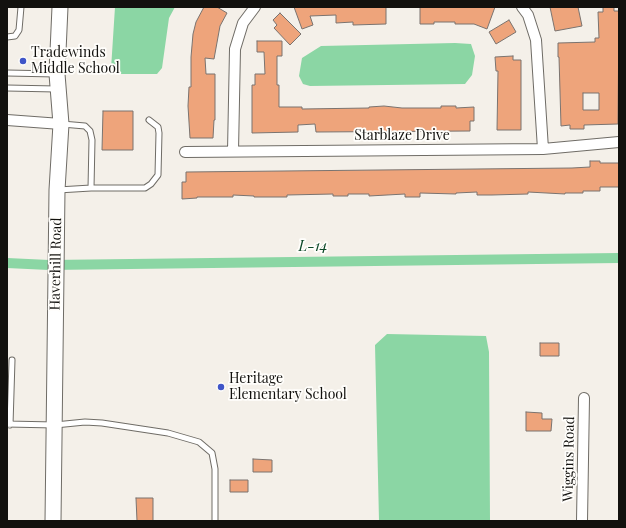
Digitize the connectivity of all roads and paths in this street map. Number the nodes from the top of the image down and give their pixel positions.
1 (22, 7) edge
2 (60, 7) edge
3 (255, 7) edge
4 (522, 7) edge
5 (7, 37) edge
6 (7, 73) edge
7 (58, 82) junction
8 (7, 88) edge
9 (7, 120) edge
10 (149, 120) dead end
11 (62, 124) junction
12 (619, 142) edge
13 (543, 150) junction
14 (233, 151) junction
15 (185, 152) dead end
16 (91, 188) junction
17 (57, 190) junction
18 (12, 360) dead end
19 (584, 398) dead end
20 (8, 425) edge
21 (55, 425) junction
22 (53, 521) edge
23 (214, 521) edge
24 (582, 521) edge

1 - 5 lane
2 - 7 street, Haverhill Road
3 - 14 street
4 - 13 street
6 - 7 lane
7 - 8 lane
7 - 11 street, Haverhill Road
9 - 11 street
10 - 16 lane
11 - 16 lane
11 - 17 street, Haverhill Road
12 - 13 street, Starblaze Drive
13 - 14 street, Starblaze Drive
14 - 15 street, Starblaze Drive
16 - 17 lane
17 - 21 street, Haverhill Road
18 - 20 lane
19 - 24 street, Wiggins Road
20 - 21 lane
21 - 22 street, Haverhill Road
21 - 23 lane

